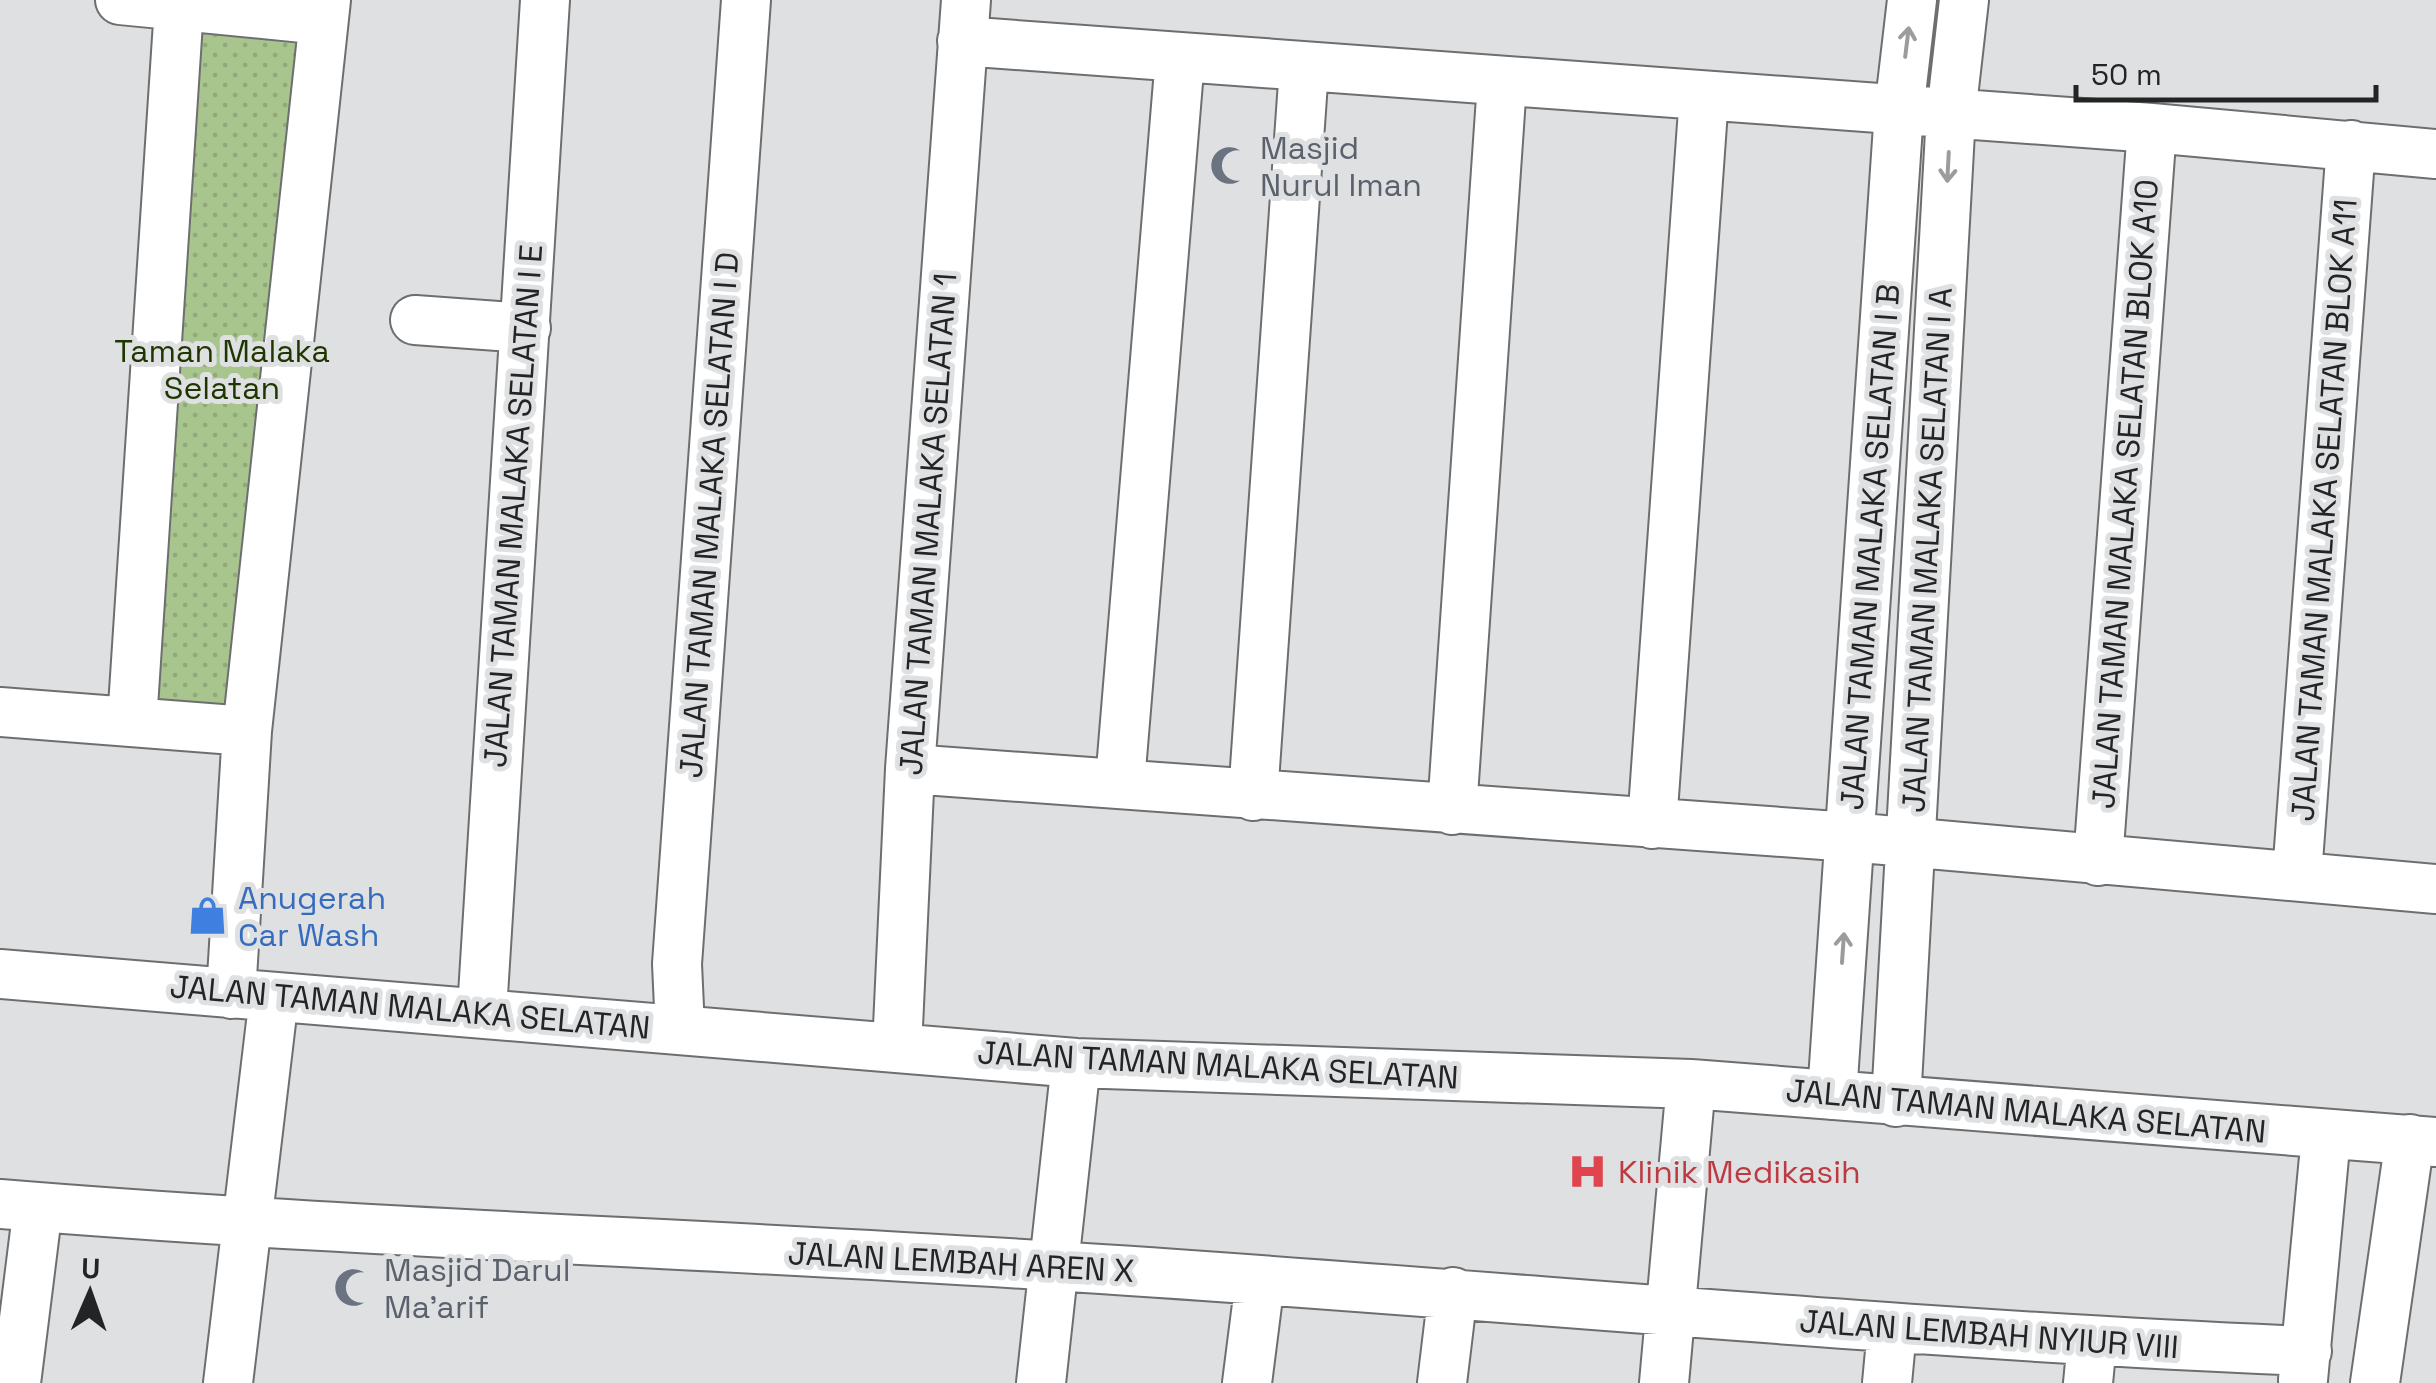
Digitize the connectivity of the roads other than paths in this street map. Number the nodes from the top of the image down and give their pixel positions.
1 (120, 0) edge
2 (545, 0) edge
3 (746, 0) edge
4 (1912, 0) edge
5 (1964, 0) edge
6 (179, 7) junction
7 (324, 10) edge
8 (964, 21) edge
9 (1180, 58) junction
10 (1304, 68) junction
11 (1502, 84) junction
12 (1704, 96) junction
13 (1899, 111) junction
14 (1952, 114) junction
15 (2152, 128) junction
16 (2352, 145) junction
17 (2436, 154) edge
18 (415, 320) dead end
19 (526, 328) junction
20 (1864, 628) junction
21 (1922, 630) junction
22 (0, 712) edge
23 (132, 722) junction
24 (247, 731) junction
25 (910, 769) junction
26 (1120, 782) junction
27 (1254, 796) junction
28 (1452, 810) junction
29 (1652, 824) junction
30 (1850, 837) junction
31 (1910, 843) junction
32 (2098, 861) junction
33 (2297, 875) junction
34 (2436, 889) edge
35 (0, 974) edge
36 (252, 996) junction
37 (482, 1011) junction
38 (680, 1029) junction
39 (897, 1048) junction
40 (1076, 1063) junction
41 (1692, 1084) junction
42 (1832, 1095) junction
43 (1896, 1102) junction
44 (2326, 1136) junction
45 (2423, 1141) edge
46 (19, 1205) edge
47 (249, 1224) junction
48 (1054, 1266) junction
49 (1260, 1281) junction
50 (1453, 1292) junction
51 (1672, 1310) junction
52 (1892, 1330) junction
53 (2090, 1363) edge
54 (2305, 1367) edge
55 (16, 1383) edge
56 (228, 1383) edge
57 (1041, 1383) edge
58 (1248, 1383) edge
59 (1442, 1383) edge
60 (1664, 1383) edge
61 (1887, 1383) edge
62 (2375, 1383) edge

1 - 6 street
2 - 19 street, JALAN TAMAN MALAKA SELATAN I E
3 - 38 street, JALAN TAMAN MALAKA SELATAN I D
13 -> 4 street, JALAN TAMAN MALAKA SELATAN I B
5 - 14 street, JALAN TAMAN MALAKA SELATAN I A
6 - 7 street
6 - 23 street
7 - 24 street
8 - 9 street
8 - 25 street, JALAN TAMAN MALAKA SELATAN 1
9 - 10 street
9 - 26 street
10 - 11 street
10 - 27 street
11 - 12 street
11 - 28 street
12 - 13 street
12 - 29 street
13 - 14 street
13 - 20 street, JALAN TAMAN MALAKA SELATAN I B
14 - 15 street
14 -> 21 street, JALAN TAMAN MALAKA SELATAN I A
15 - 16 street
15 - 32 street, JALAN TAMAN MALAKA SELATAN BLOK A10
16 - 17 street
16 - 33 street, JALAN TAMAN MALAKA SELATAN BLOK A11
18 - 19 street
19 - 37 street, JALAN TAMAN MALAKA SELATAN I E
20 - 21 street
20 - 30 street, JALAN TAMAN MALAKA SELATAN I B
21 - 31 street, JALAN TAMAN MALAKA SELATAN I A
22 - 23 street
23 - 24 street
24 - 36 street
25 - 26 street
25 - 39 street, JALAN TAMAN MALAKA SELATAN 1
26 - 27 street
27 - 28 street
28 - 29 street
29 - 30 street
30 - 31 street
42 -> 30 street, JALAN TAMAN MALAKA SELATAN I B
31 - 32 street
31 - 43 street, JALAN TAMAN MALAKA SELATAN I A
32 - 33 street
33 - 34 street
35 - 36 street, JALAN TAMAN MALAKA SELATAN
36 - 37 street, JALAN TAMAN MALAKA SELATAN
36 - 47 street
37 - 38 street, JALAN TAMAN MALAKA SELATAN
38 - 39 street, JALAN TAMAN MALAKA SELATAN
39 - 40 street, JALAN TAMAN MALAKA SELATAN
40 - 41 street, JALAN TAMAN MALAKA SELATAN
40 - 48 street
41 - 42 street, JALAN TAMAN MALAKA SELATAN
41 - 51 street
42 - 43 street, JALAN TAMAN MALAKA SELATAN
43 - 44 street, JALAN TAMAN MALAKA SELATAN
44 - 45 street, JALAN TAMAN MALAKA SELATAN
44 - 54 street
45 - 62 street
46 - 47 street, JALAN LEMBAH AREN X
46 - 55 street
47 - 48 street, JALAN LEMBAH AREN X
47 - 56 street
48 - 49 street, JALAN LEMBAH AREN X
48 - 57 street
49 - 50 street, JALAN LEMBAH AREN X
49 - 58 street
50 - 51 street, JALAN LEMBAH AREN X
50 - 59 street
51 - 52 street, JALAN LEMBAH NYIUR VIII
51 - 60 street
52 - 53 street, JALAN LEMBAH NYIUR VIII
52 - 61 street
53 - 54 street, JALAN LEMBAH NYIUR VIII

